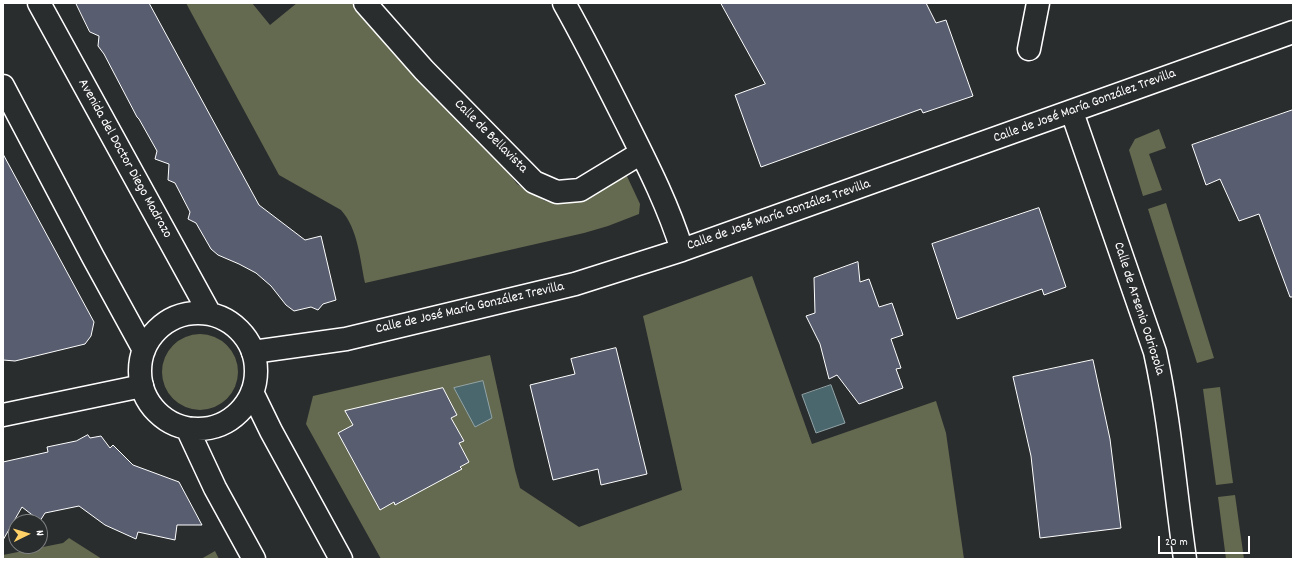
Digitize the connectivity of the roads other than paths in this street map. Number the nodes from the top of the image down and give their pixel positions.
1 (38, 3) edge
2 (365, 3) edge
3 (564, 3) edge
4 (1038, 3) edge
5 (1293, 32) edge
6 (1029, 49) dead end
7 (3, 86) edge
8 (1072, 112) junction
9 (642, 153) junction
10 (682, 250) junction
11 (210, 314) junction
12 (144, 350) junction
13 (253, 352) junction
14 (142, 386) junction
15 (252, 392) junction
16 (3, 414) edge
17 (187, 428) junction
18 (254, 559) edge
19 (341, 559) edge
20 (1185, 559) edge

1 - 11 street, Avenida del Doctor Diego Madrazo
2 - 9 street, Calle de Bellavista
3 - 9 street
4 - 6 street
5 - 8 street, Calle de José María González Trevilla
7 - 12 street
8 - 10 street, Calle de José María González Trevilla
8 - 20 street, Calle de Arsenio Odriozola
9 - 10 street
10 - 13 street, Calle de José María González Trevilla
11 - 12 street
11 - 13 street
12 - 14 street
13 - 15 street
14 - 16 street
14 - 17 street
15 - 17 street
15 - 19 street
17 - 18 street

